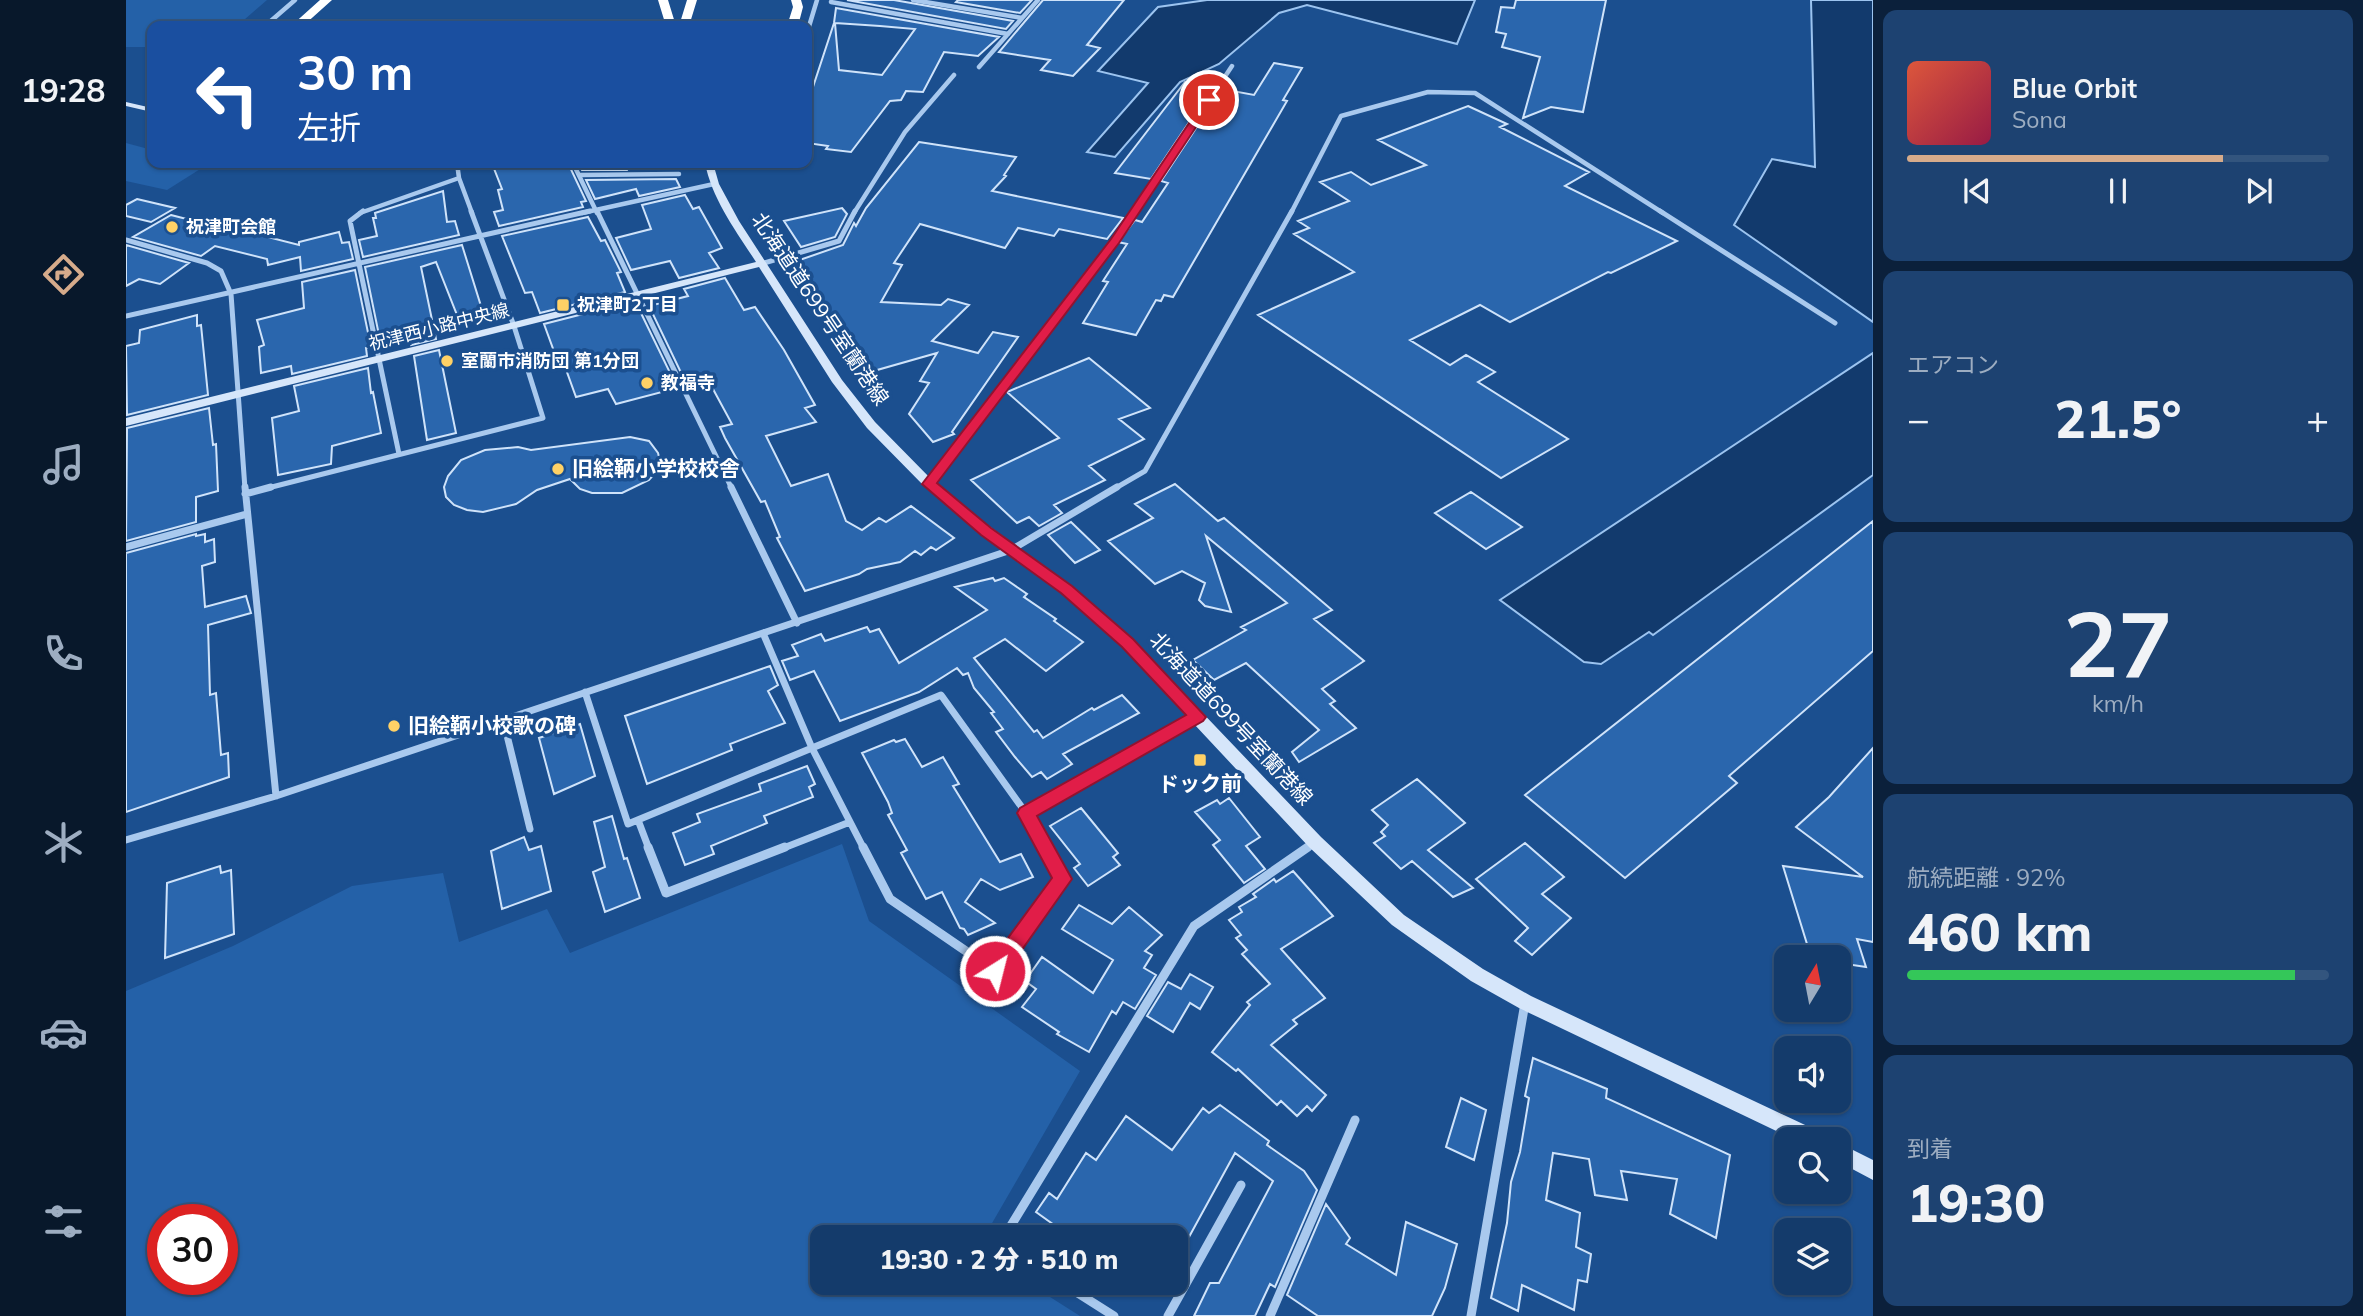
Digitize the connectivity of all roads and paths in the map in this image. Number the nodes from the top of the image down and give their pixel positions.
1 (295, 0) edge
2 (327, 0) edge
3 (340, 0) edge
4 (663, 0) edge
5 (677, 0) edge
6 (692, 0) edge
7 (796, 0) edge
8 (817, 0) edge
9 (913, 0) edge
10 (1029, 0) edge
11 (1037, 1) edge
12 (831, 2) dead end
13 (1022, 18) junction
14 (271, 21) edge
15 (302, 21) edge
16 (315, 21) edge
17 (669, 21) edge
18 (682, 21) edge
19 (685, 21) edge
20 (794, 21) edge
21 (812, 22) edge
22 (1008, 34) junction
23 (1232, 66) dead end
24 (979, 67) dead end
25 (954, 75) dead end
26 (126, 104) edge
27 (147, 109) edge
28 (458, 168) edge
29 (576, 168) edge
30 (710, 168) edge
31 (679, 174) dead end
32 (579, 175) junction
33 (459, 178) junction
34 (714, 184) junction
35 (596, 208) junction
36 (481, 235) junction
37 (126, 240) edge
38 (358, 262) junction
39 (761, 264) junction
40 (231, 295) junction
41 (637, 296) junction
42 (126, 316) edge
43 (1835, 323) dead end
44 (514, 326) junction
45 (379, 360) junction
46 (239, 394) junction
47 (126, 422) edge
48 (398, 454) junction
49 (929, 484) junction
50 (245, 494) junction
51 (247, 514) junction
52 (126, 547) edge
53 (1011, 550) junction
54 (797, 622) junction
55 (763, 633) junction
56 (585, 692) junction
57 (1197, 717) junction
58 (503, 719) junction
59 (812, 748) junction
60 (276, 796) junction
61 (1026, 813) junction
62 (638, 820) junction
63 (850, 822) junction
64 (530, 829) dead end
65 (126, 840) edge
66 (1315, 842) junction
67 (1525, 1002) junction
68 (1355, 1120) dead end
69 (1787, 1127) edge
70 (1851, 1158) edge
71 (1873, 1170) edge
72 (1241, 1185) dead end
73 (1011, 1225) edge
74 (1081, 1295) edge
75 (1114, 1316) edge
76 (1168, 1316) edge
77 (1270, 1316) edge
78 (1471, 1316) edge

1 - 14 street
2 - 15 highway
3 - 16 highway
4 - 17 highway
5 - 18 highway
6 - 19 highway
7 - 20 highway
8 - 21 street
9 - 13 street
10 - 11 street
11 - 13 street
12 - 22 street
13 - 22 street
22 - 24 street
23 - 49 street
25 - 39 street
26 - 27 main road
28 - 33 street
29 - 32 street
30 - 34 main road, 北海道道699号室蘭港線
31 - 32 street
32 - 35 street
33 - 36 street
33 - 38 street
34 - 35 street
34 - 39 main road, 北海道道699号室蘭港線
35 - 36 street
35 - 41 street
36 - 38 street
36 - 44 street
37 - 40 street
38 - 40 street
38 - 45 street
39 - 41 main road, 祝津西小路中央線
39 - 49 main road, 北海道道699号室蘭港線
40 - 42 street
40 - 46 street
41 - 44 main road, 祝津西小路中央線
41 - 54 street
43 - 53 street
44 - 45 main road, 祝津西小路中央線
44 - 48 street
45 - 46 main road, 祝津西小路中央線
45 - 48 street
46 - 47 main road, 祝津西小路中央線
46 - 50 street
48 - 50 street
49 - 53 main road, 北海道道699号室蘭港線
50 - 51 street
51 - 52 street
51 - 60 street
53 - 54 street
53 - 57 main road, 北海道道699号室蘭港線
54 - 55 street
55 - 56 street
55 - 59 street
56 - 58 street
56 - 62 street
57 - 61 street
57 - 66 main road, 北海道道699号室蘭港線
58 - 60 street
58 - 64 street
59 - 61 street
59 - 62 street
59 - 63 street
60 - 65 street
61 - 63 street
62 - 63 street
66 - 67 main road, 北海道道699号室蘭港線
66 - 73 street
67 - 69 main road, 北海道道699号室蘭港線
67 - 78 street
68 - 77 street
70 - 71 main road
72 - 76 street
74 - 75 street

